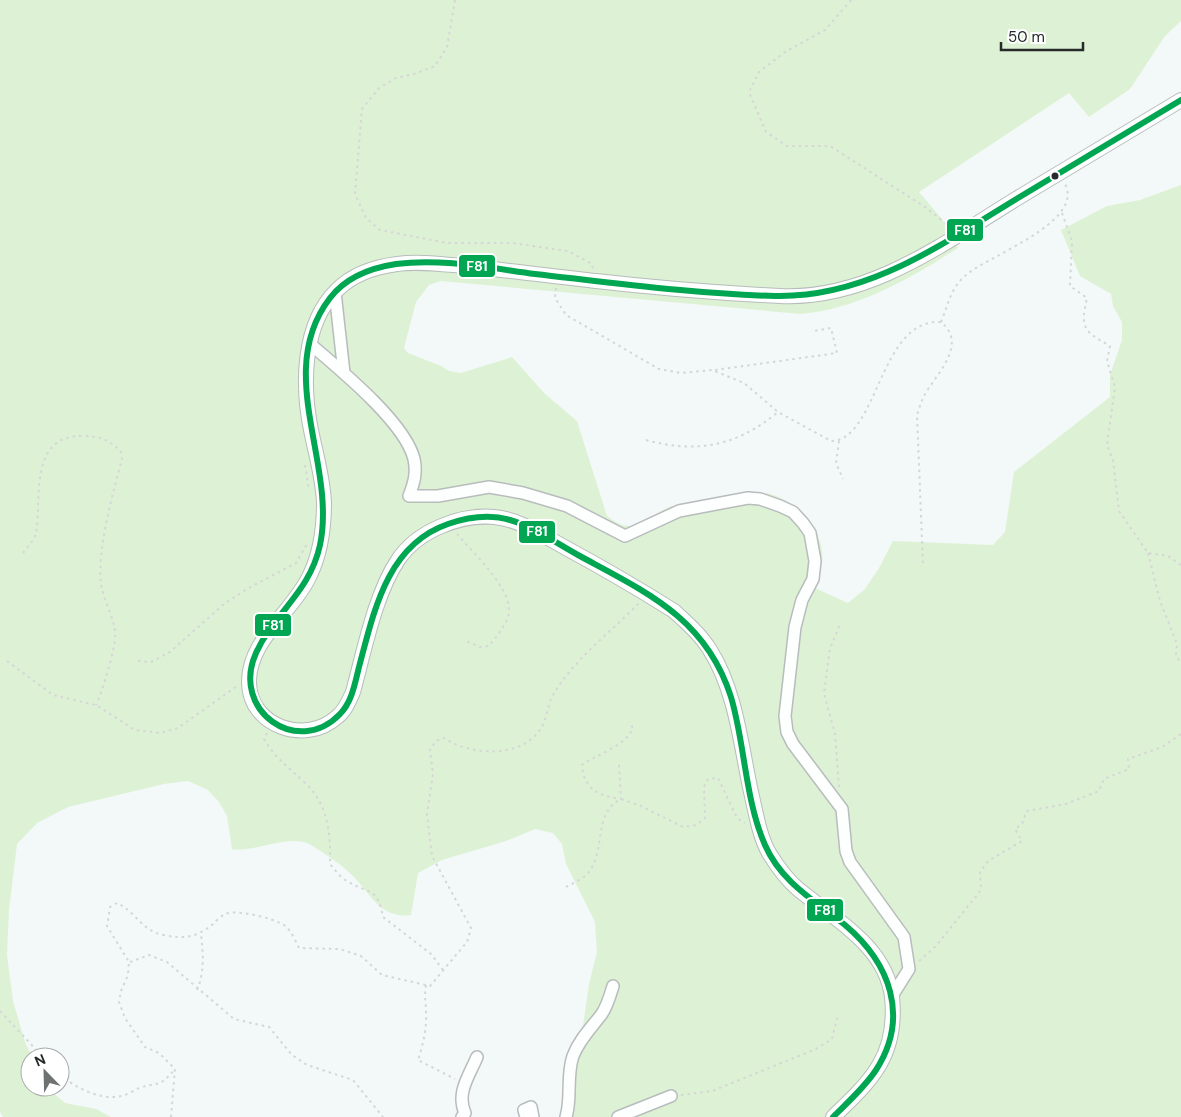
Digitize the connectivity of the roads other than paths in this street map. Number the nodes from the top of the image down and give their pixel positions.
1 (1181, 100) edge
2 (335, 292) junction
3 (309, 343) junction
4 (344, 373) junction
5 (613, 986) dead end
6 (892, 996) junction
7 (477, 1057) dead end
8 (671, 1096) road end
9 (462, 1117) edge
10 (526, 1117) edge
11 (533, 1117) edge
12 (566, 1117) edge
13 (618, 1117) edge
14 (833, 1117) edge

1 - 2 main road
2 - 3 main road
2 - 4 street
3 - 4 street
3 - 6 main road
4 - 6 street
5 - 12 street
6 - 14 main road
7 - 9 street
8 - 13 street
10 - 11 street

